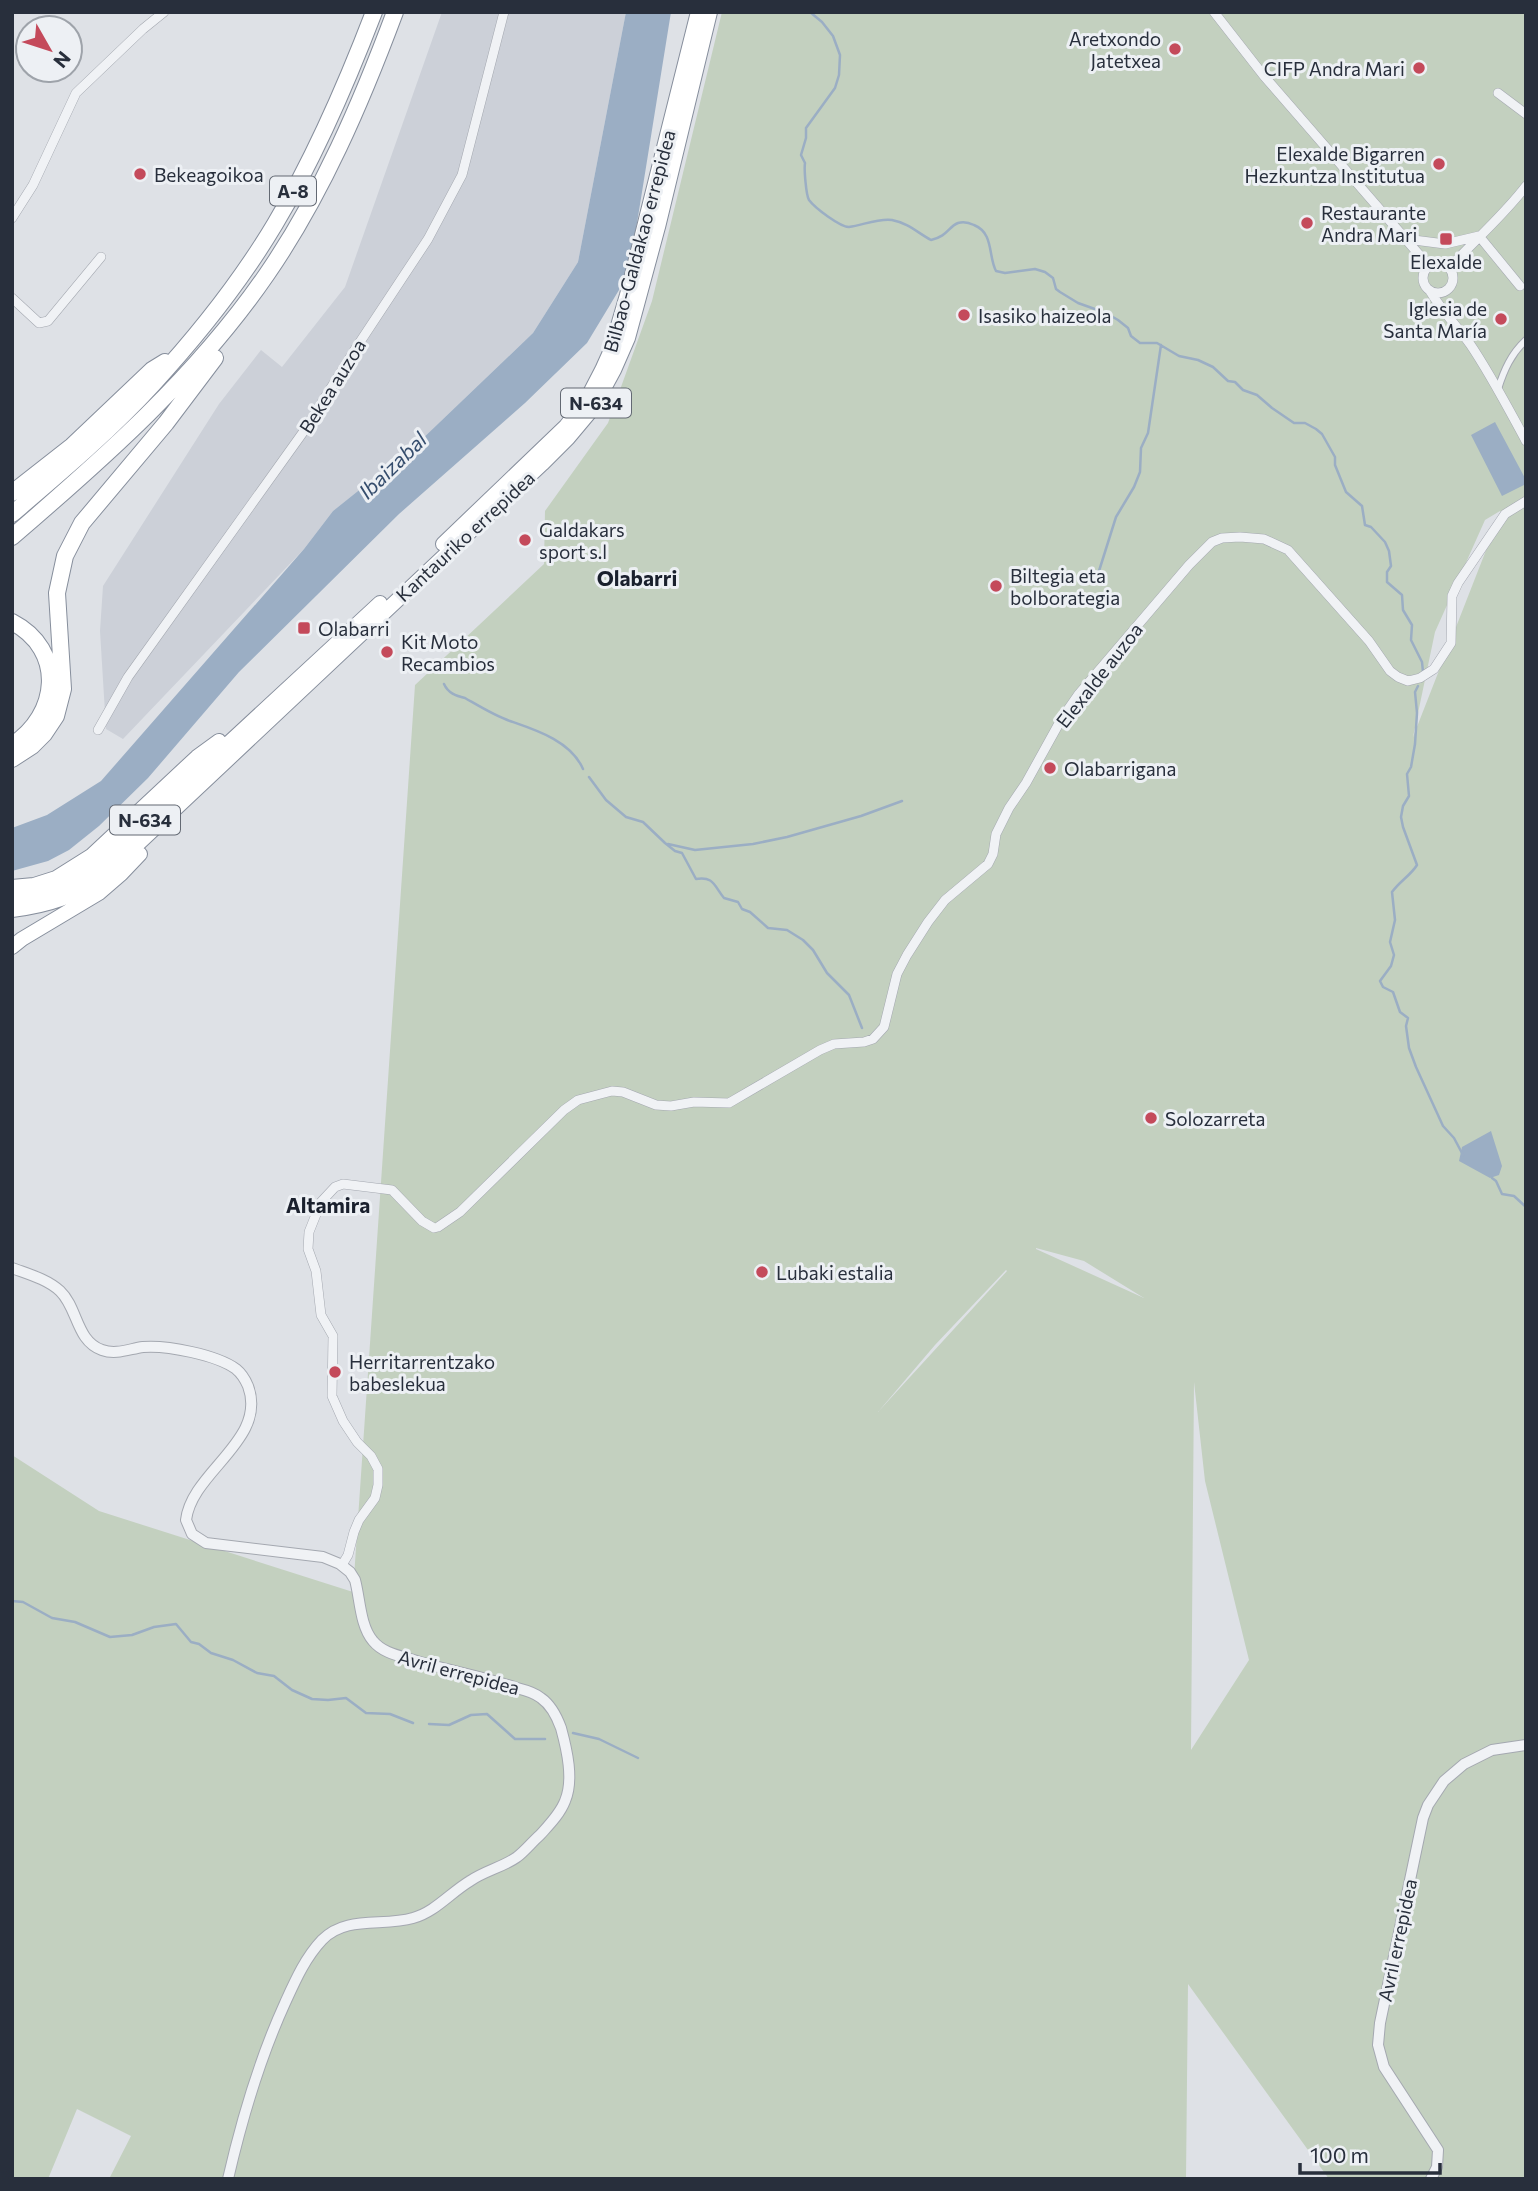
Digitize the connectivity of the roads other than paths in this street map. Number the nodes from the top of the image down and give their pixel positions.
1 (164, 12) edge
2 (374, 12) edge
3 (395, 12) edge
4 (503, 12) edge
5 (698, 12) edge
6 (710, 12) edge
7 (1214, 12) edge
8 (1498, 93) dead end
9 (1526, 114) edge
10 (1526, 186) edge
11 (12, 218) edge
12 (1479, 236) junction
13 (1406, 239) junction
14 (1445, 244) junction
15 (101, 257) dead end
16 (1439, 263) junction
17 (1429, 266) junction
18 (1449, 268) junction
19 (266, 276) junction
20 (1523, 289) edge
21 (1430, 291) junction
22 (12, 298) edge
23 (1526, 340) edge
24 (182, 352) junction
25 (1498, 389) junction
26 (1526, 441) edge
27 (12, 493) edge
28 (1526, 501) edge
29 (12, 514) edge
30 (12, 537) edge
31 (12, 622) edge
32 (261, 713) junction
33 (98, 730) dead end
34 (12, 745) edge
35 (12, 759) edge
36 (189, 797) junction
37 (12, 887) edge
38 (12, 899) edge
39 (12, 909) edge
40 (12, 947) edge
41 (12, 1268) edge
42 (342, 1565) junction
43 (1526, 1745) edge
44 (228, 2179) edge
45 (1432, 2179) edge

1 - 11 street
2 - 24 highway, A-8
3 - 19 highway, A-8
4 - 33 street, Bekea auzoa
5 - 32 highway, Bilbao-Galdakao errepidea / N-634
6 - 36 highway, Kantauriko errepidea / N-634
7 - 13 street
8 - 9 street
10 - 12 street
12 - 14 street
12 - 18 street
12 - 20 street
13 - 14 street
13 - 17 street
14 - 16 street
15 - 22 street
16 - 17 street
16 - 18 street
17 - 21 street
18 - 21 street
19 - 30 highway, A-8
19 - 35 highway
21 - 25 street
23 - 25 street
24 - 27 highway
24 - 29 highway, A-8
25 - 26 street
28 - 42 street, Elexalde auzoa
31 - 34 highway
32 - 37 highway
32 - 38 highway, N-634
36 - 39 highway, Kantauriko errepidea / N-634
36 - 40 highway
41 - 42 street
42 - 44 street, Avril errepidea
43 - 45 street, Avril errepidea

